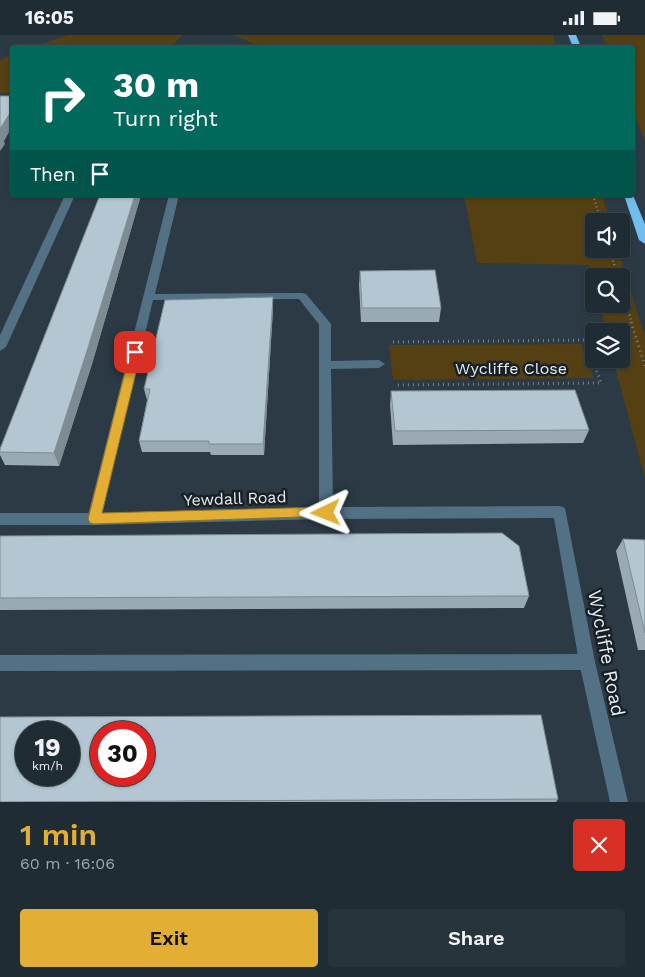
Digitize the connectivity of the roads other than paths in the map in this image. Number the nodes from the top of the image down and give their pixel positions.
1 (69, 197) edge
2 (174, 197) edge
3 (630, 197) edge
4 (645, 239) edge
5 (149, 297) junction
6 (0, 347) edge
7 (379, 364) dead end
8 (326, 365) junction
9 (560, 512) joint
10 (326, 513) junction
11 (0, 519) edge
12 (94, 519) junction
13 (587, 662) junction
14 (0, 663) edge
15 (619, 802) edge

1 - 6 street
2 - 5 street
3 - 4 highway
5 - 8 street
5 - 12 street
7 - 8 street
8 - 10 street
9 - 10 street, Yewdall Road
9 - 13 street, Wycliffe Road
10 - 12 street, Yewdall Road
11 - 12 street, Yewdall Road
13 - 14 street
13 - 15 street, Wycliffe Road

